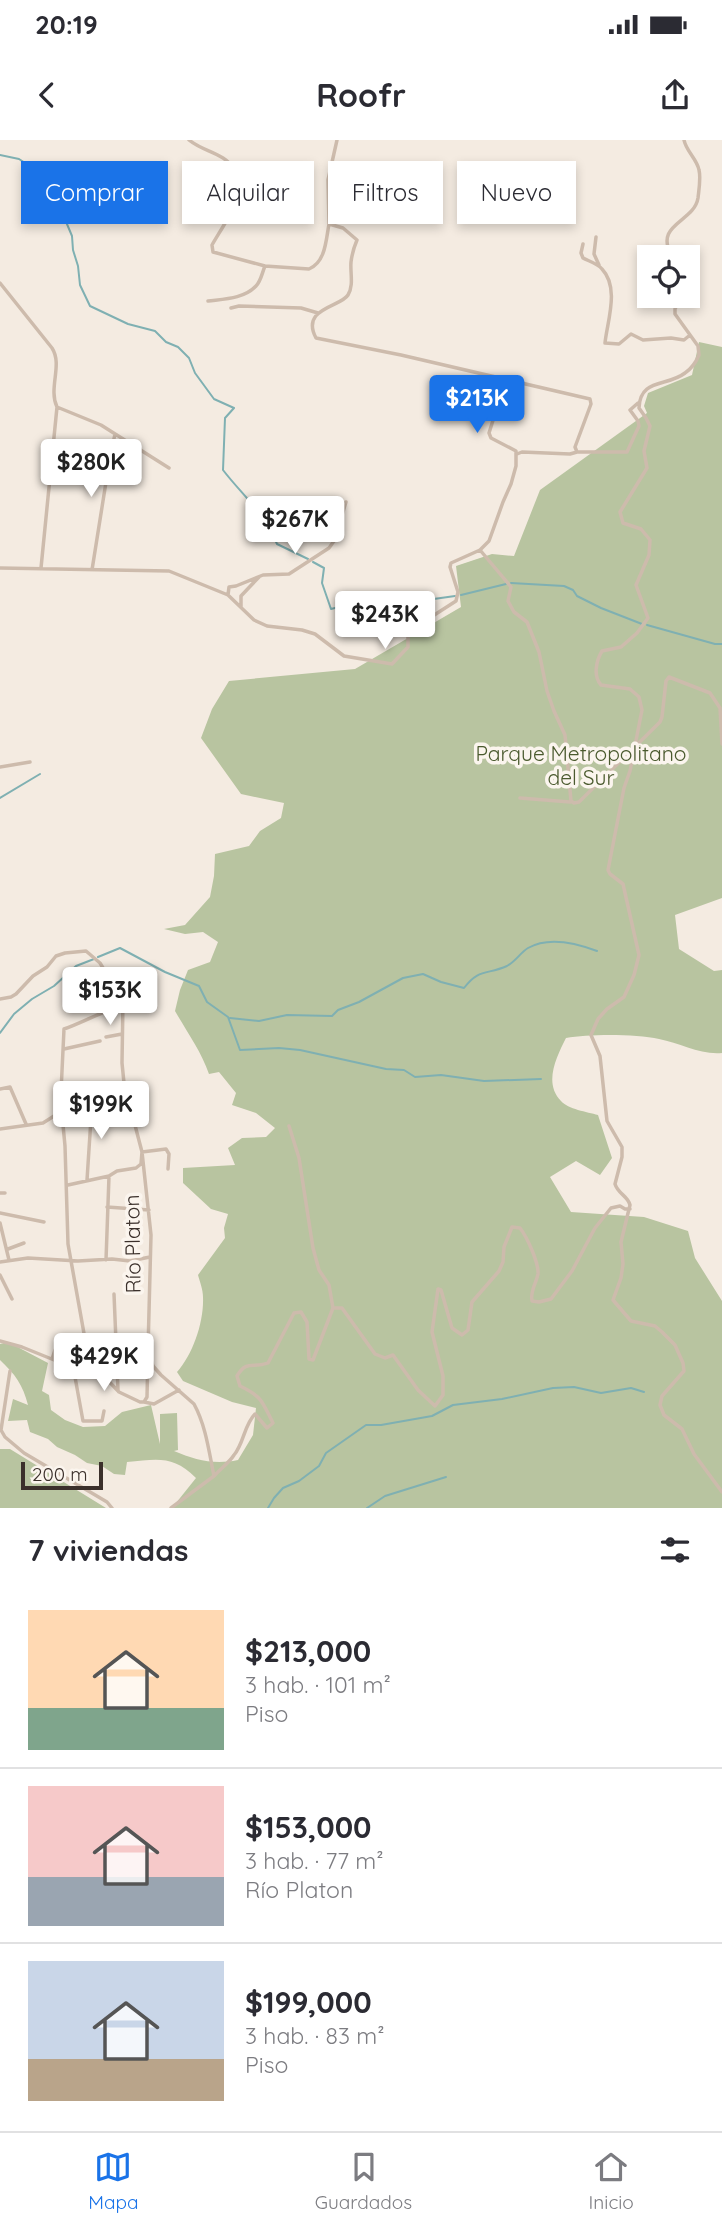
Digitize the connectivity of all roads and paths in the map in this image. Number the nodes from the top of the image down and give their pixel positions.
1 (189, 140) edge
2 (337, 140) edge
3 (684, 140) edge
4 (332, 161) edge
5 (329, 224) edge
6 (335, 224) edge
7 (596, 237) dead end
8 (583, 244) dead end
9 (667, 245) edge
10 (265, 266) junction
11 (600, 267) junction
12 (0, 284) edge
13 (208, 300) dead end
14 (231, 308) dead end
15 (676, 308) edge
16 (318, 313) junction
17 (690, 335) junction
18 (506, 379) junction
19 (639, 401) junction
20 (57, 407) junction
21 (115, 434) junction
22 (577, 452) junction
23 (517, 454) junction
24 (169, 468) dead end
25 (346, 502) dead end
26 (480, 550) junction
27 (0, 568) edge
28 (41, 569) junction
29 (92, 570) junction
30 (261, 576) junction
31 (228, 595) junction
32 (242, 610) junction
33 (722, 744) edge
34 (635, 746) junction
35 (30, 762) dead end
36 (0, 767) edge
37 (520, 797) dead end
38 (573, 803) junction
39 (0, 999) edge
40 (123, 1006) junction
41 (122, 1034) junction
42 (106, 1037) dead end
43 (100, 1041) dead end
44 (63, 1049) junction
45 (124, 1083) junction
46 (0, 1089) edge
47 (121, 1092) junction
48 (130, 1100) junction
49 (92, 1103) junction
50 (59, 1113) junction
51 (26, 1124) junction
52 (289, 1126) dead end
53 (0, 1129) edge
54 (142, 1152) junction
55 (168, 1169) dead end
56 (109, 1176) junction
57 (87, 1180) junction
58 (67, 1185) junction
59 (107, 1208) junction
60 (629, 1209) junction
61 (149, 1210) junction
62 (0, 1213) edge
63 (44, 1222) dead end
64 (0, 1223) edge
65 (24, 1243) dead end
66 (8, 1249) junction
67 (150, 1257) junction
68 (106, 1259) junction
69 (9, 1260) junction
70 (70, 1261) junction
71 (0, 1262) edge
72 (0, 1275) edge
73 (114, 1294) dead end
74 (12, 1299) dead end
75 (333, 1308) junction
76 (0, 1341) edge
77 (55, 1350) dead end
78 (148, 1350) junction
79 (52, 1359) junction
80 (73, 1366) junction
81 (90, 1367) junction
82 (10, 1371) dead end
83 (178, 1390) junction
84 (118, 1392) junction
85 (2, 1397) edge
86 (144, 1402) junction
87 (104, 1411) dead end
88 (0, 1431) edge
89 (214, 1476) junction
90 (722, 1492) edge
91 (112, 1508) edge
92 (171, 1508) edge

1 - 10 street
2 - 4 street
3 - 9 street
5 - 10 street
6 - 16 street
7 - 11 street
8 - 11 street
10 - 13 street
11 - 17 street
12 - 20 street
14 - 16 street
15 - 17 street
16 - 18 street
17 - 19 street
18 - 22 street
18 - 23 street
19 - 22 street
19 - 34 street
20 - 21 street
20 - 28 street
21 - 24 street
21 - 29 street
22 - 23 street
23 - 26 street
25 - 30 street
26 - 32 street
26 - 38 street
27 - 28 street
28 - 29 street
29 - 31 street
30 - 31 street
30 - 32 street
31 - 32 street
33 - 34 street
34 - 38 street
34 - 60 street
35 - 36 street
37 - 38 street
39 - 40 street, Río Platon
40 - 41 street, Río Platon
40 - 44 street
41 - 42 street
41 - 45 street, Río Platon
43 - 44 street
44 - 50 street
45 - 47 street
45 - 48 street, Río Platon
46 - 51 street
47 - 48 street
47 - 49 street
48 - 54 street, Río Platon
49 - 50 street
49 - 57 street
50 - 51 street
50 - 58 street
51 - 53 street
52 - 75 street
54 - 55 street
54 - 56 street
54 - 61 street, Río Platon
56 - 57 street
56 - 59 street
57 - 58 street
58 - 70 street
59 - 61 street
59 - 68 street
60 - 75 street
60 - 90 street
61 - 67 street, Río Platon
62 - 63 street
64 - 66 street
65 - 66 street
66 - 69 street
67 - 68 street
67 - 78 street, Río Platon
68 - 70 street
69 - 70 street
69 - 71 street
70 - 81 street
72 - 74 street
73 - 84 street
75 - 89 street
76 - 79 street
77 - 79 street
78 - 83 street
78 - 86 street, Río Platon
79 - 80 street
80 - 81 street
80 - 87 street
81 - 84 street
82 - 85 street
83 - 86 street
83 - 89 street
84 - 86 street
85 - 88 street
88 - 91 street
89 - 92 street

